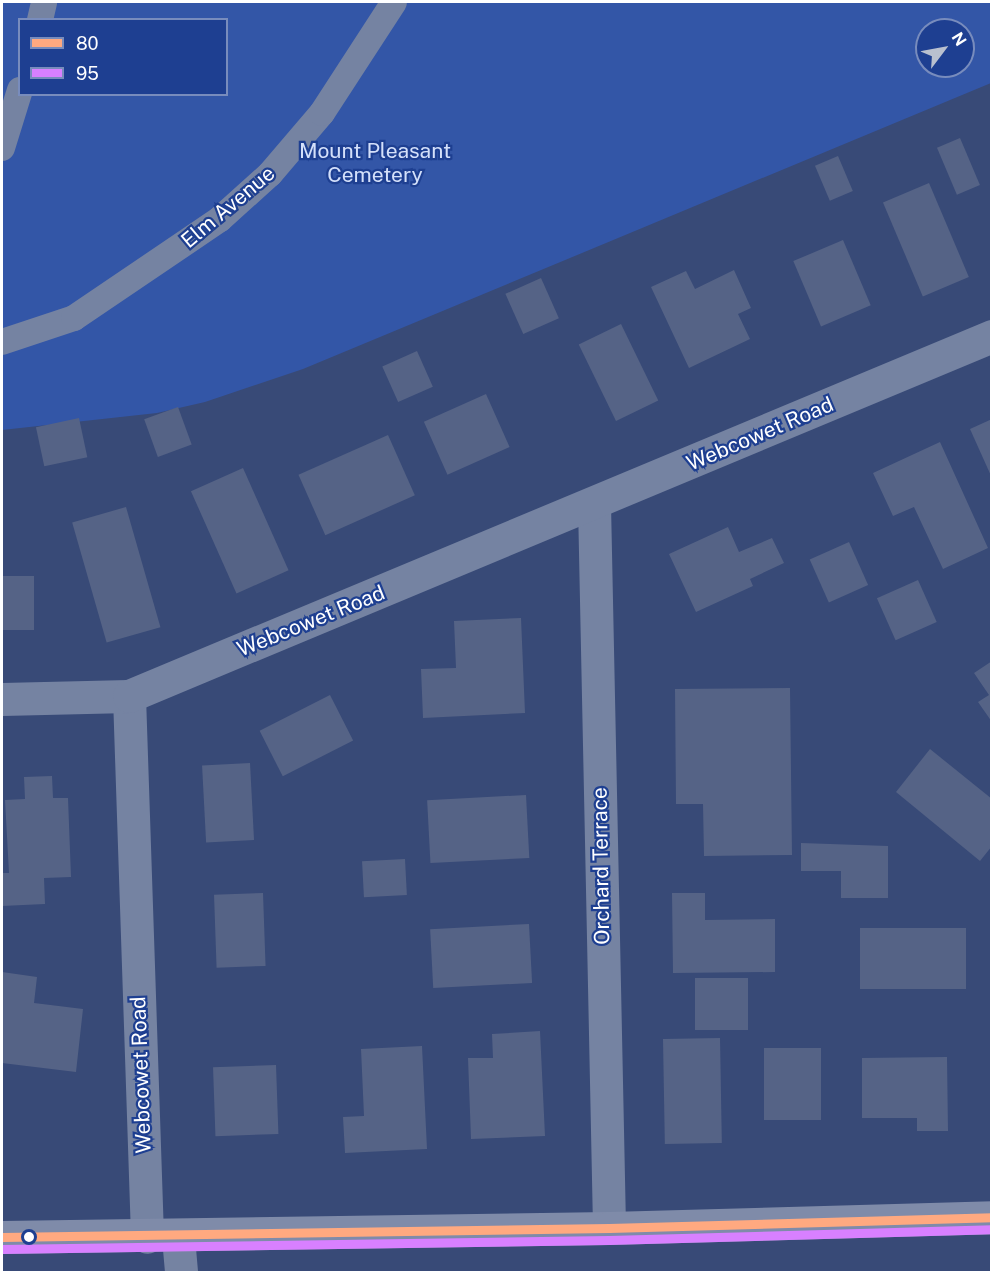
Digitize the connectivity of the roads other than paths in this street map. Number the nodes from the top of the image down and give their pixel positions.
1 (44, 2) edge
2 (394, 2) edge
3 (40, 18) edge
4 (18, 96) edge
5 (2, 148) edge
6 (992, 336) edge
7 (2, 342) edge
8 (594, 504) junction
9 (129, 696) junction
10 (2, 699) edge
11 (992, 1216) edge
12 (609, 1228) junction
13 (2, 1237) edge
14 (162, 1237) junction
15 (181, 1272) edge

1 - 3 lane
2 - 7 lane, Elm Avenue
4 - 5 lane
6 - 8 street, Webcowet Road
8 - 9 street, Webcowet Road
8 - 12 street, Orchard Terrace
9 - 10 street
9 - 14 street, Webcowet Road
11 - 12 main road
12 - 14 main road
13 - 14 main road
14 - 15 street, Webcowet Road

